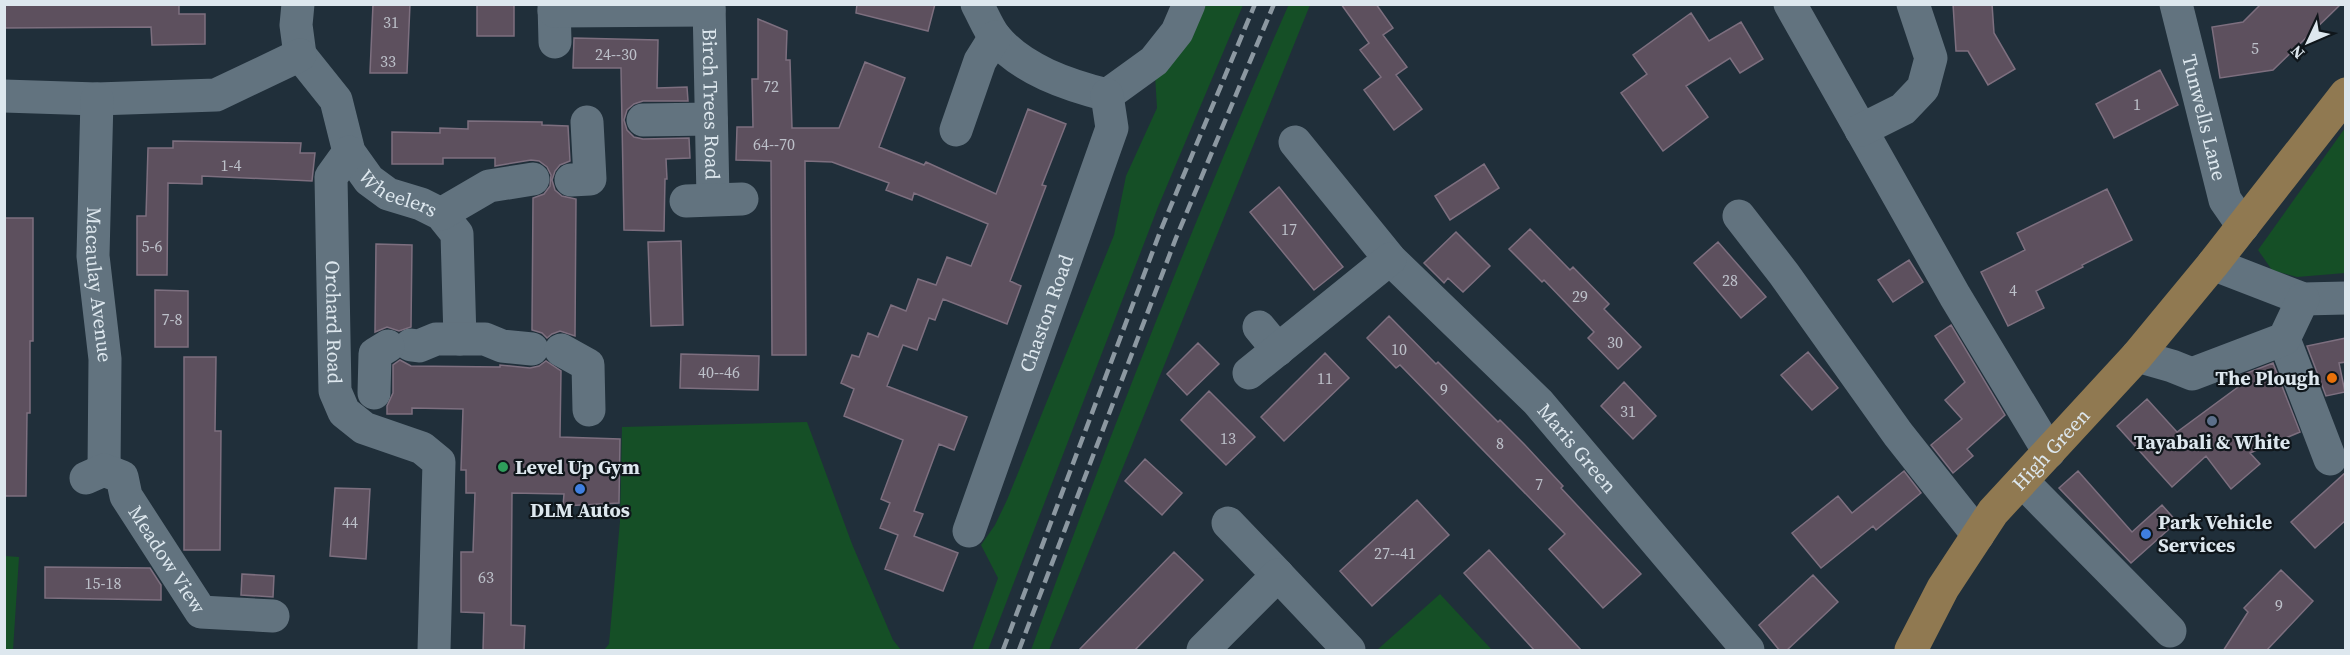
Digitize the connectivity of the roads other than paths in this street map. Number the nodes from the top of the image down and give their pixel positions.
1 (297, 4) edge
2 (978, 4) edge
3 (1189, 4) edge
4 (1790, 4) edge
5 (1913, 4) edge
6 (2176, 4) edge
7 (709, 7) edge
8 (554, 19) edge
9 (995, 37) junction
10 (300, 55) junction
11 (1107, 94) junction
12 (2346, 94) edge
13 (4, 96) edge
14 (97, 99) junction
15 (711, 119) junction
16 (643, 120) dead end
17 (587, 122) dead end
18 (956, 130) dead end
19 (1861, 130) junction
20 (1295, 142) dead end
21 (349, 152) junction
22 (533, 179) dead end
23 (571, 180) dead end
24 (714, 199) dead end
25 (441, 214) junction
26 (1739, 216) dead end
27 (2243, 226) junction
28 (1390, 259) junction
29 (2213, 264) junction
30 (2346, 298) edge
31 (2303, 299) junction
32 (2284, 339) junction
33 (436, 341) junction
34 (2137, 356) junction
35 (1249, 373) dead end
36 (374, 393) dead end
37 (589, 410) dead end
38 (2049, 452) junction
39 (2330, 459) dead end
40 (94, 474) joint
41 (2022, 481) junction
42 (1228, 523) dead end
43 (969, 531) dead end
44 (1978, 535) junction
45 (1278, 576) junction
46 (273, 616) dead end
47 (2170, 631) dead end
48 (434, 651) edge
49 (1203, 651) edge
50 (1349, 651) edge
51 (1748, 651) edge
52 (1911, 651) edge

1 - 10 street
2 - 9 street
3 - 11 street
4 - 19 street
5 - 19 street
6 - 27 street, Tunwells Lane
7 - 8 street, Birch Trees Road
7 - 15 street, Birch Trees Road
9 - 11 street
9 - 18 street
10 - 14 street
10 - 21 street, Wheelers
11 - 43 street, Chaston Road
12 - 27 main road
13 - 14 street
14 - 40 street, Macaulay Avenue
15 - 16 street
15 - 24 street, Birch Trees Road
17 - 23 street
19 - 38 street
20 - 28 street, Maris Green
21 - 25 street, Wheelers
21 - 48 street, Orchard Road
22 - 25 street
25 - 33 street, Wheelers
26 - 44 street
27 - 29 main road
28 - 35 street
28 - 51 street, Maris Green
29 - 31 street
29 - 34 main road, High Green
30 - 31 street
31 - 32 street
32 - 34 street
32 - 39 street
33 - 36 street
33 - 37 street
34 - 38 main road, High Green
38 - 41 main road, High Green
40 - 46 street, Meadow View
41 - 44 main road, High Green
41 - 47 street
42 - 45 street
44 - 52 main road, High Green
45 - 49 street
45 - 50 street

